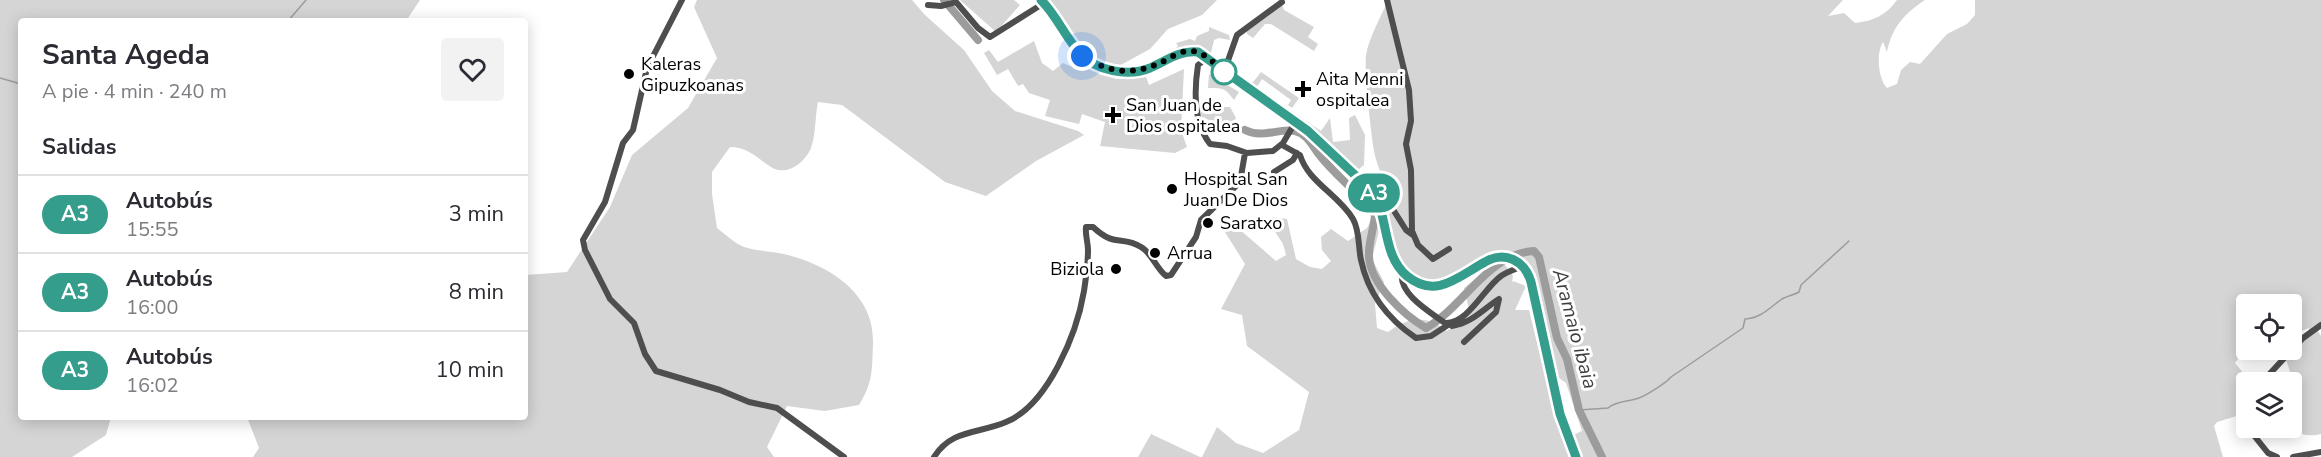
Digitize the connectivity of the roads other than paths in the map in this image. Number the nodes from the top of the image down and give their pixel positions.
1 (682, 0) edge
2 (1387, 0) edge
3 (1043, 1) edge
4 (1282, 2) dead end
5 (928, 5) dead end
6 (1207, 58) junction
7 (1224, 72) junction
8 (1293, 128) junction
9 (1282, 145) junction
10 (1245, 153) junction
11 (1299, 154) junction
12 (1274, 172) dead end
13 (1363, 182) junction
14 (1413, 235) junction
15 (1449, 249) dead end
16 (1523, 266) junction
17 (1402, 272) junction
18 (1451, 323) junction
19 (2321, 325) edge
20 (1464, 342) dead end
21 (2271, 372) edge
22 (2256, 438) edge
23 (2321, 452) edge
24 (844, 457) edge
25 (934, 457) edge
26 (1576, 457) edge
27 (2277, 457) edge
28 (2293, 457) edge

1 - 24 street
2 - 14 street
3 - 5 street
3 - 6 main road
4 - 7 street
6 - 7 main road
6 - 10 street
7 - 8 main road
8 - 9 street
8 - 13 main road
9 - 10 street
9 - 11 street
10 - 25 street
11 - 12 street
11 - 18 street
13 - 14 street
13 - 17 main road
14 - 15 street
16 - 17 main road
16 - 18 street
16 - 26 main road
17 - 18 street
18 - 20 street
19 - 21 street
22 - 27 street
23 - 28 street

